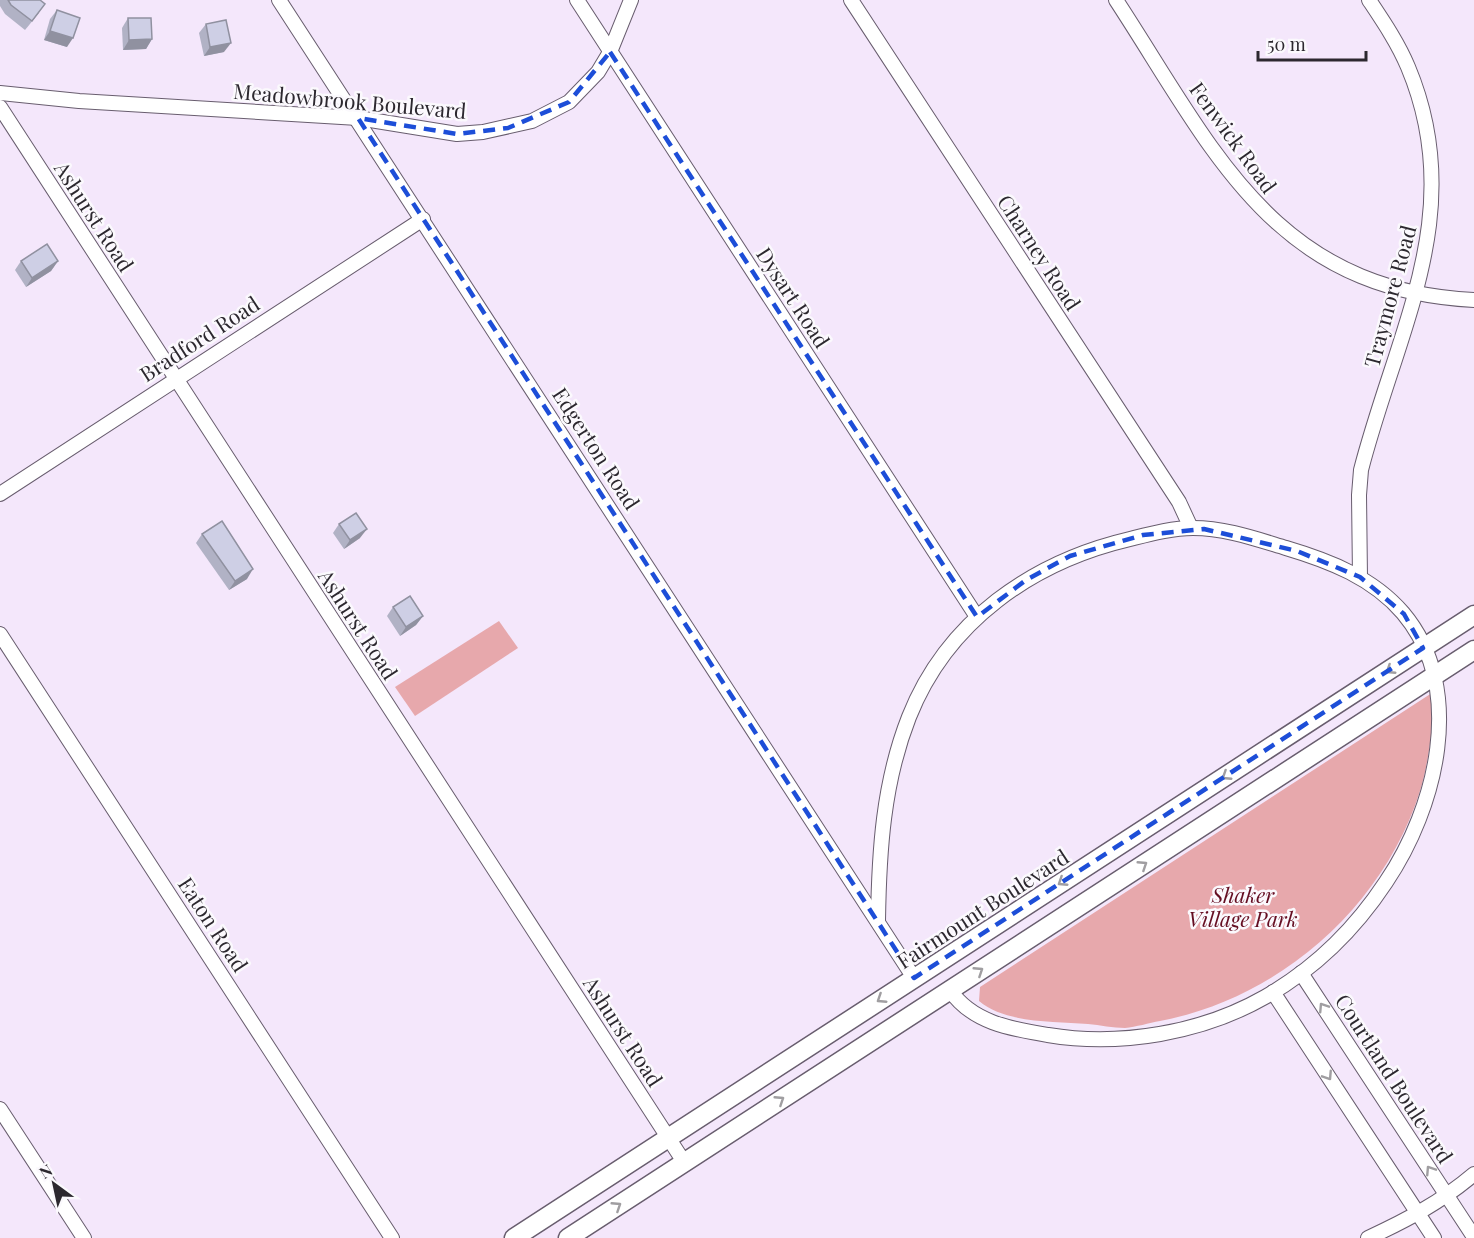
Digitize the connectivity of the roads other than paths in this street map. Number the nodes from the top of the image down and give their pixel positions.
1 (279, 0) edge
2 (577, 0) edge
3 (631, 0) edge
4 (851, 0) edge
5 (1116, 0) edge
6 (1369, 0) edge
7 (610, 52) junction
8 (0, 93) edge
9 (0, 107) edge
10 (358, 118) junction
11 (423, 219) junction
12 (1415, 291) junction
13 (1474, 300) edge
14 (174, 379) junction
15 (0, 494) edge
16 (1191, 528) junction
17 (1360, 577) junction
18 (1474, 615) edge
19 (977, 617) junction
20 (0, 634) edge
21 (1423, 648) junction
22 (1474, 650) edge
23 (1435, 675) junction
24 (878, 921) junction
25 (1301, 973) junction
26 (914, 978) junction
27 (950, 990) junction
28 (1272, 992) junction
29 (0, 1109) edge
30 (668, 1137) junction
31 (684, 1162) junction
32 (1474, 1174) edge
33 (1448, 1196) junction
34 (1418, 1215) junction
35 (1474, 1237) edge
36 (84, 1238) edge
37 (392, 1238) edge
38 (514, 1238) edge
39 (568, 1238) edge
40 (1368, 1238) edge
41 (1434, 1238) edge

1 - 10 street, Edgerton Road
2 - 7 street, Dysart Road
3 - 7 street, Meadowbrook Boulevard
4 - 16 street, Charney Road
5 - 12 street, Fenwick Road
6 - 12 street, Traymore Road
7 - 10 street, Meadowbrook Boulevard
7 - 19 street, Dysart Road
8 - 10 street, Meadowbrook Boulevard
9 - 14 street, Ashurst Road
10 - 11 street, Edgerton Road
11 - 14 street, Bradford Road
11 - 24 street, Edgerton Road
12 - 13 street, Fenwick Road
12 - 17 street, Traymore Road
14 - 15 street, Bradford Road
14 - 30 street, Ashurst Road
16 - 17 street
16 - 19 street
17 - 21 street
18 - 21 main road, Fairmount Boulevard
19 - 24 street
20 - 37 street, Eaton Road
21 - 23 street
21 -> 26 main road, Fairmount Boulevard
22 - 23 main road
23 - 25 street
27 -> 23 main road
24 - 26 street, Edgerton Road
25 - 28 street
33 -> 25 street, Courtland Boulevard
26 -> 30 main road, Fairmount Boulevard
27 - 28 street
31 -> 27 main road
28 -> 34 street
29 - 36 street
30 - 31 street, Ashurst Road
30 - 38 main road, Fairmount Boulevard
39 -> 31 main road
32 - 33 street
33 - 34 street
33 - 35 street, Courtland Boulevard
34 - 40 street
34 - 41 street

